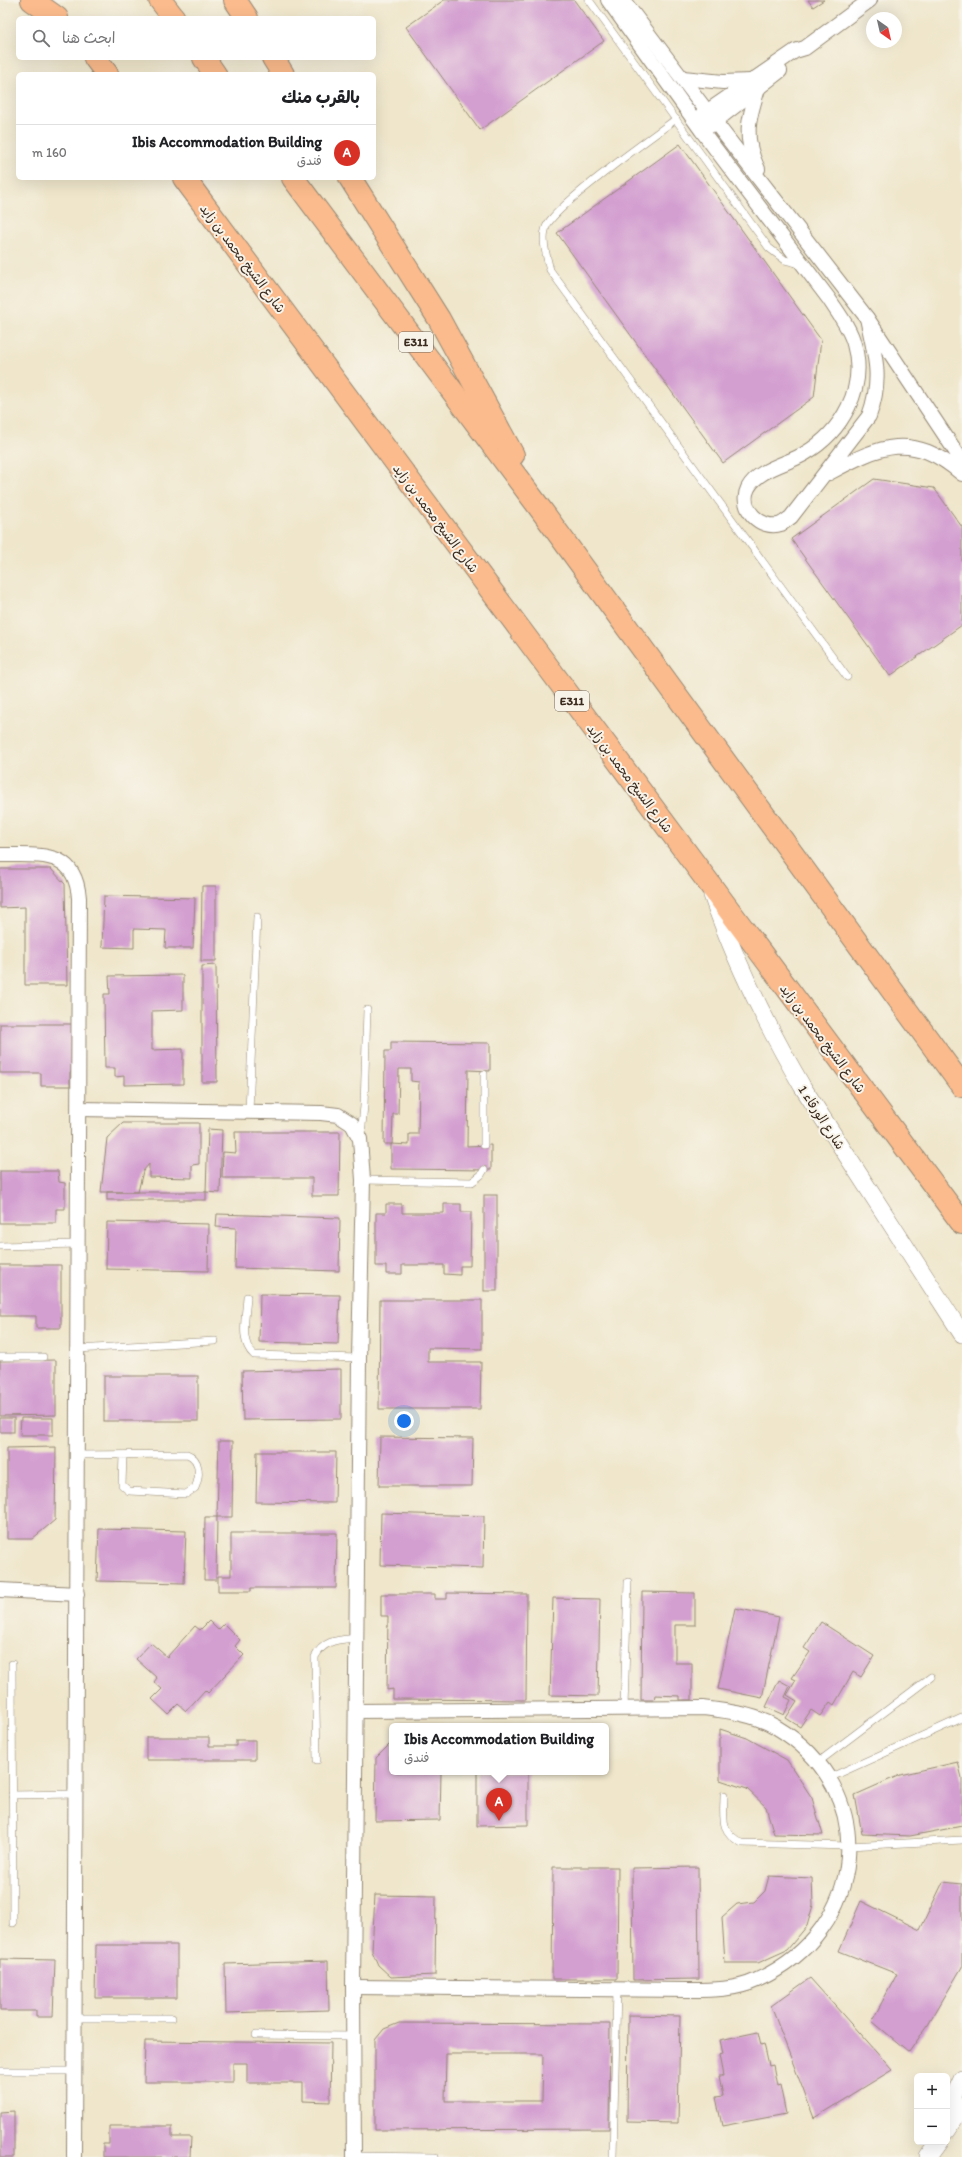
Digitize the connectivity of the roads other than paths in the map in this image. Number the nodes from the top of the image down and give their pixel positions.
1 (32, 0) edge
2 (53, 0) edge
3 (160, 0) edge
4 (235, 0) edge
5 (589, 0) edge
6 (608, 0) edge
7 (623, 0) edge
8 (870, 0) edge
9 (54, 16) edge
10 (65, 16) edge
11 (172, 16) edge
12 (246, 16) edge
13 (96, 60) edge
14 (206, 60) edge
15 (274, 60) edge
16 (106, 72) edge
17 (214, 72) edge
18 (282, 72) edge
19 (683, 78) junction
20 (754, 85) junction
21 (711, 117) junction
22 (676, 119) junction
23 (699, 125) junction
24 (185, 180) edge
25 (294, 180) edge
26 (351, 180) edge
27 (778, 202) junction
28 (802, 264) junction
29 (867, 318) junction
30 (962, 461) edge
31 (962, 474) edge
32 (825, 475) junction
33 (539, 507) junction
34 (847, 676) dead end
35 (0, 855) edge
36 (709, 885) junction
37 (257, 917) dead end
38 (368, 1010) dead end
39 (484, 1074) dead end
40 (962, 1086) edge
41 (78, 1109) junction
42 (249, 1112) junction
43 (360, 1139) junction
44 (484, 1145) dead end
45 (484, 1170) dead end
46 (363, 1180) junction
47 (962, 1223) edge
48 (78, 1244) junction
49 (0, 1246) edge
50 (247, 1297) dead end
51 (962, 1334) edge
52 (215, 1341) dead end
53 (77, 1349) junction
54 (0, 1357) edge
55 (43, 1357) dead end
56 (359, 1358) junction
57 (77, 1455) junction
58 (123, 1455) junction
59 (628, 1582) dead end
60 (0, 1590) edge
61 (77, 1594) junction
62 (357, 1638) junction
63 (12, 1664) dead end
64 (931, 1677) dead end
65 (624, 1708) junction
66 (356, 1711) junction
67 (962, 1718) edge
68 (317, 1760) dead end
69 (817, 1763) junction
70 (829, 1778) junction
71 (76, 1794) junction
72 (12, 1795) junction
73 (724, 1795) dead end
74 (962, 1840) edge
75 (849, 1846) junction
76 (13, 1923) dead end
77 (353, 1987) junction
78 (617, 1990) junction
79 (75, 2018) junction
80 (172, 2018) dead end
81 (256, 2035) dead end
82 (353, 2036) junction
83 (0, 2071) edge
84 (75, 2071) junction
85 (962, 2079) edge
86 (962, 2107) edge
87 (948, 2109) edge
88 (950, 2125) edge
89 (928, 2145) edge
90 (937, 2145) edge
91 (354, 2156) edge
92 (74, 2157) edge
93 (435, 2157) edge
94 (613, 2157) edge
95 (921, 2157) edge
96 (928, 2157) edge

1 - 9 highway
2 - 10 highway
3 - 11 highway
4 - 12 highway
5 - 22 lane
6 - 23 street
7 - 19 street
8 - 20 street
13 - 16 highway
14 - 17 highway
15 - 18 highway
19 - 20 street
19 - 21 street
20 - 21 street
20 - 27 street
21 - 23 street
21 - 27 street
22 - 28 lane
22 - 34 lane
23 - 28 street
24 - 36 highway, شارع الشيخ محمد بن زايد / E311
25 - 33 highway, E311
26 - 33 highway
27 - 29 street
28 - 32 street
29 - 30 street
29 - 32 street
31 - 32 street
33 - 40 highway, E311
35 - 41 street
36 - 47 highway, شارع الشيخ محمد بن زايد / E311
36 - 51 street, شارع الورقاء 1
37 - 42 lane
38 - 43 lane
39 - 44 lane
41 - 42 street
41 - 48 street
42 - 43 street
43 - 46 street
45 - 46 lane
46 - 56 street
48 - 49 lane
48 - 53 street
50 - 56 lane
52 - 53 lane
53 - 57 street
54 - 55 lane
56 - 62 street
57 - 58 lane
57 - 61 street
58 - 58 lane
59 - 65 lane
60 - 61 street
61 - 71 street
62 - 66 street
62 - 68 lane
63 - 72 lane
64 - 69 lane
65 - 66 street
65 - 69 street
66 - 77 street
67 - 70 lane
69 - 70 street
70 - 75 street
71 - 72 lane
71 - 79 street
72 - 76 lane
73 - 75 lane
74 - 75 lane
75 - 78 street
77 - 78 street
77 - 82 street
78 - 94 lane
79 - 80 lane
79 - 84 street
81 - 82 lane
82 - 91 street
83 - 84 lane
84 - 92 street
85 - 87 street
86 - 88 street
89 - 95 street
90 - 96 street
91 - 93 lane

